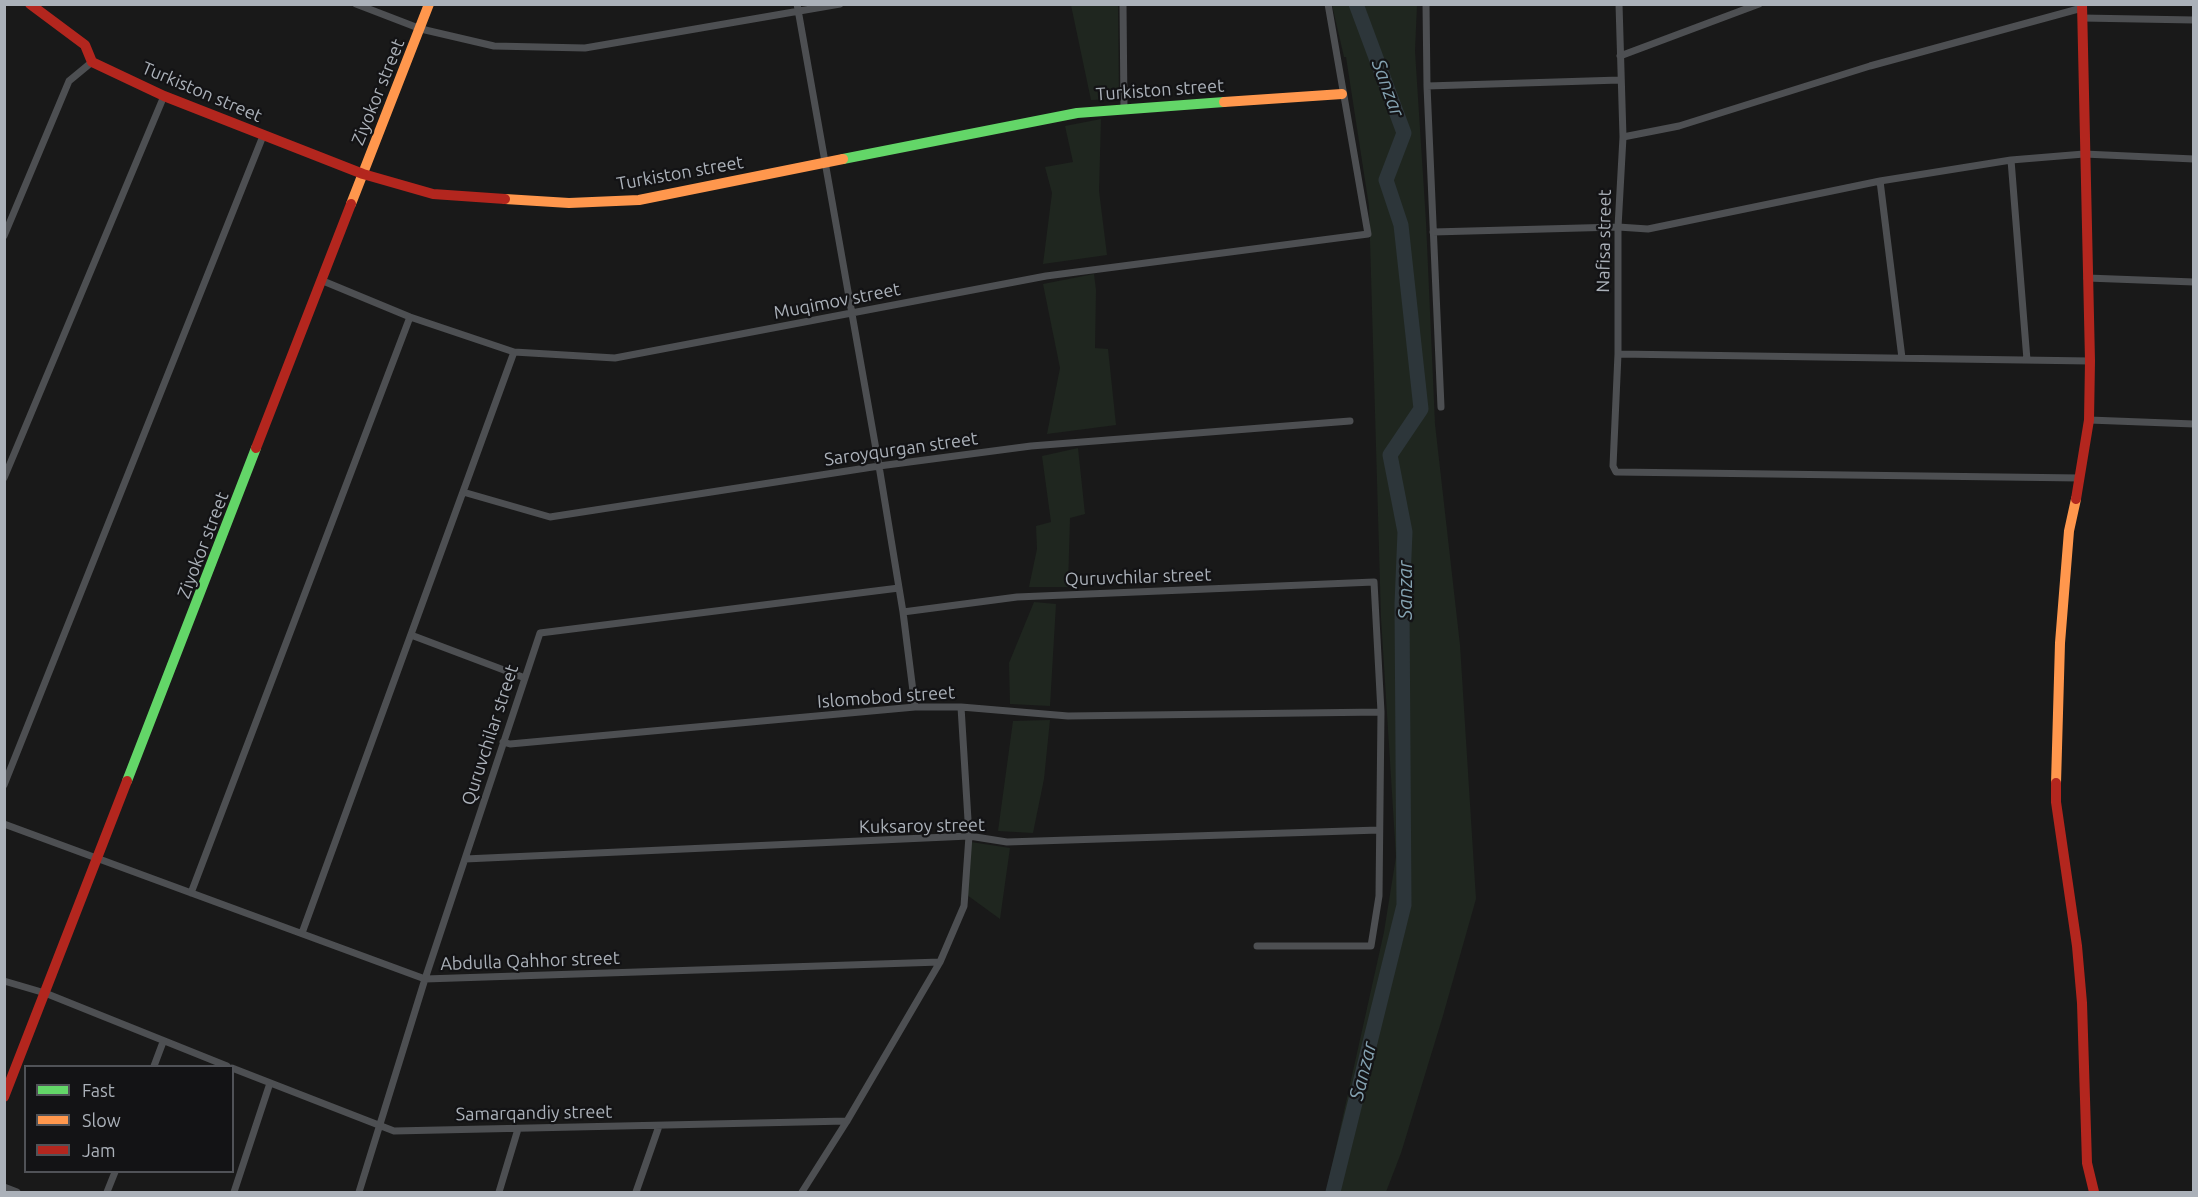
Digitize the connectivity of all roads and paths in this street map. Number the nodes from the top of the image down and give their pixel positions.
1 (30, 4) edge
2 (356, 4) edge
3 (429, 4) edge
4 (840, 4) edge
5 (1123, 4) edge
6 (1328, 4) edge
7 (1426, 4) edge
8 (1619, 4) edge
9 (1759, 4) edge
10 (797, 8) edge
11 (2082, 10) edge
12 (2193, 20) edge
13 (421, 28) junction
14 (1620, 56) junction
15 (93, 62) junction
16 (1620, 80) junction
17 (1427, 86) junction
18 (1342, 94) junction
19 (164, 96) junction
20 (1124, 110) junction
21 (263, 136) junction
22 (1623, 137) junction
23 (2084, 153) junction
24 (2193, 159) edge
25 (2011, 160) junction
26 (825, 163) junction
27 (363, 174) junction
28 (1880, 182) junction
29 (1618, 227) junction
30 (1433, 232) junction
31 (4, 236) edge
32 (2087, 278) junction
33 (323, 281) junction
34 (2193, 282) edge
35 (851, 314) junction
36 (410, 317) junction
37 (514, 352) junction
38 (1618, 354) junction
39 (1902, 358) junction
40 (2027, 360) junction
41 (2090, 361) junction
42 (1441, 407) dead end
43 (2089, 420) junction
44 (1350, 421) dead end
45 (2193, 424) edge
46 (879, 466) junction
47 (4, 478) edge
48 (2080, 478) junction
49 (463, 492) junction
50 (899, 588) junction
51 (903, 612) junction
52 (411, 635) junction
53 (525, 678) junction
54 (915, 707) junction
55 (962, 707) junction
56 (1381, 712) junction
57 (503, 742) junction
58 (4, 785) edge
59 (4, 824) edge
60 (1379, 830) junction
61 (969, 837) junction
62 (465, 859) junction
63 (98, 860) junction
64 (191, 893) junction
65 (302, 933) junction
66 (1257, 946) dead end
67 (940, 962) junction
68 (425, 979) junction
69 (4, 981) edge
70 (45, 993) junction
71 (163, 1042) junction
72 (154, 1065) edge
73 (224, 1065) edge
74 (234, 1069) edge
75 (270, 1083) junction
76 (4, 1097) edge
77 (847, 1121) junction
78 (380, 1125) junction
79 (659, 1126) junction
80 (518, 1129) junction
81 (115, 1173) edge
82 (4, 1187) edge
83 (17, 1192) edge
84 (107, 1192) edge
85 (234, 1192) edge
86 (358, 1192) edge
87 (499, 1192) edge
88 (636, 1192) edge
89 (802, 1192) edge
90 (2094, 1192) edge

1 - 15 street, Turkiston street
2 - 13 street
3 - 13 street, Ziyokor street
4 - 10 street
5 - 20 street
6 - 18 street
7 - 17 street
8 - 14 street, Nafisa street
9 - 14 street
10 - 13 street
10 - 26 street
11 - 12 street
11 - 22 street
11 - 23 street
13 - 27 street, Ziyokor street
14 - 16 street, Nafisa street
15 - 19 street, Turkiston street
15 - 31 street
16 - 17 street
16 - 22 street, Nafisa street
17 - 30 street
18 - 20 street, Turkiston street
18 - 35 street, Muqimov street
19 - 21 street, Turkiston street
19 - 47 street
20 - 26 street, Turkiston street
21 - 27 street, Turkiston street
21 - 58 street
22 - 29 street, Nafisa street
23 - 24 street
23 - 25 street
23 - 32 street
25 - 28 street
25 - 40 street
26 - 27 street, Turkiston street
26 - 35 street
27 - 33 street, Ziyokor street
28 - 29 street
28 - 39 street
29 - 30 street
29 - 38 street, Nafisa street
30 - 42 street
32 - 34 street
32 - 41 street
33 - 36 street, Muqimov street
33 - 63 street, Ziyokor street
35 - 37 street, Muqimov street
35 - 46 street
36 - 37 street, Muqimov street
36 - 64 street
37 - 49 street
38 - 39 street
38 - 48 street, Nafisa street
39 - 40 street
40 - 41 street
41 - 43 street
43 - 45 street
43 - 48 street
44 - 46 street, Saroyqurgan street
46 - 49 street, Saroyqurgan street
46 - 50 street
48 - 90 street
49 - 52 street
50 - 51 street
50 - 53 street, Quruvchilar street
51 - 54 street
51 - 56 street, Quruvchilar street
52 - 53 street
52 - 65 street
53 - 57 street, Quruvchilar street
54 - 55 street, Islomobod street
54 - 57 street, Islomobod street
55 - 56 street, Islomobod street
55 - 61 street
56 - 60 street
57 - 62 street, Quruvchilar street
59 - 63 street, Abdulla Qahhor street
60 - 61 street, Kuksaroy street
60 - 66 street
61 - 62 street, Kuksaroy street
61 - 67 street
62 - 68 street, Quruvchilar street
63 - 64 street, Abdulla Qahhor street
63 - 70 street, Ziyokor street
64 - 65 street, Abdulla Qahhor street
65 - 68 street, Abdulla Qahhor street
67 - 68 street, Abdulla Qahhor street
67 - 77 street
68 - 78 street, Quruvchilar street
69 - 70 street
70 - 71 street
70 - 76 street, Ziyokor street
71 - 72 street
71 - 73 street
74 - 75 street, Samarqandiy street
75 - 78 street, Samarqandiy street
75 - 85 street
77 - 79 street, Samarqandiy street
77 - 89 street
78 - 80 street, Samarqandiy street
78 - 86 street, Quruvchilar street
79 - 80 street, Samarqandiy street
79 - 88 street
80 - 87 street
81 - 84 street
82 - 83 street

